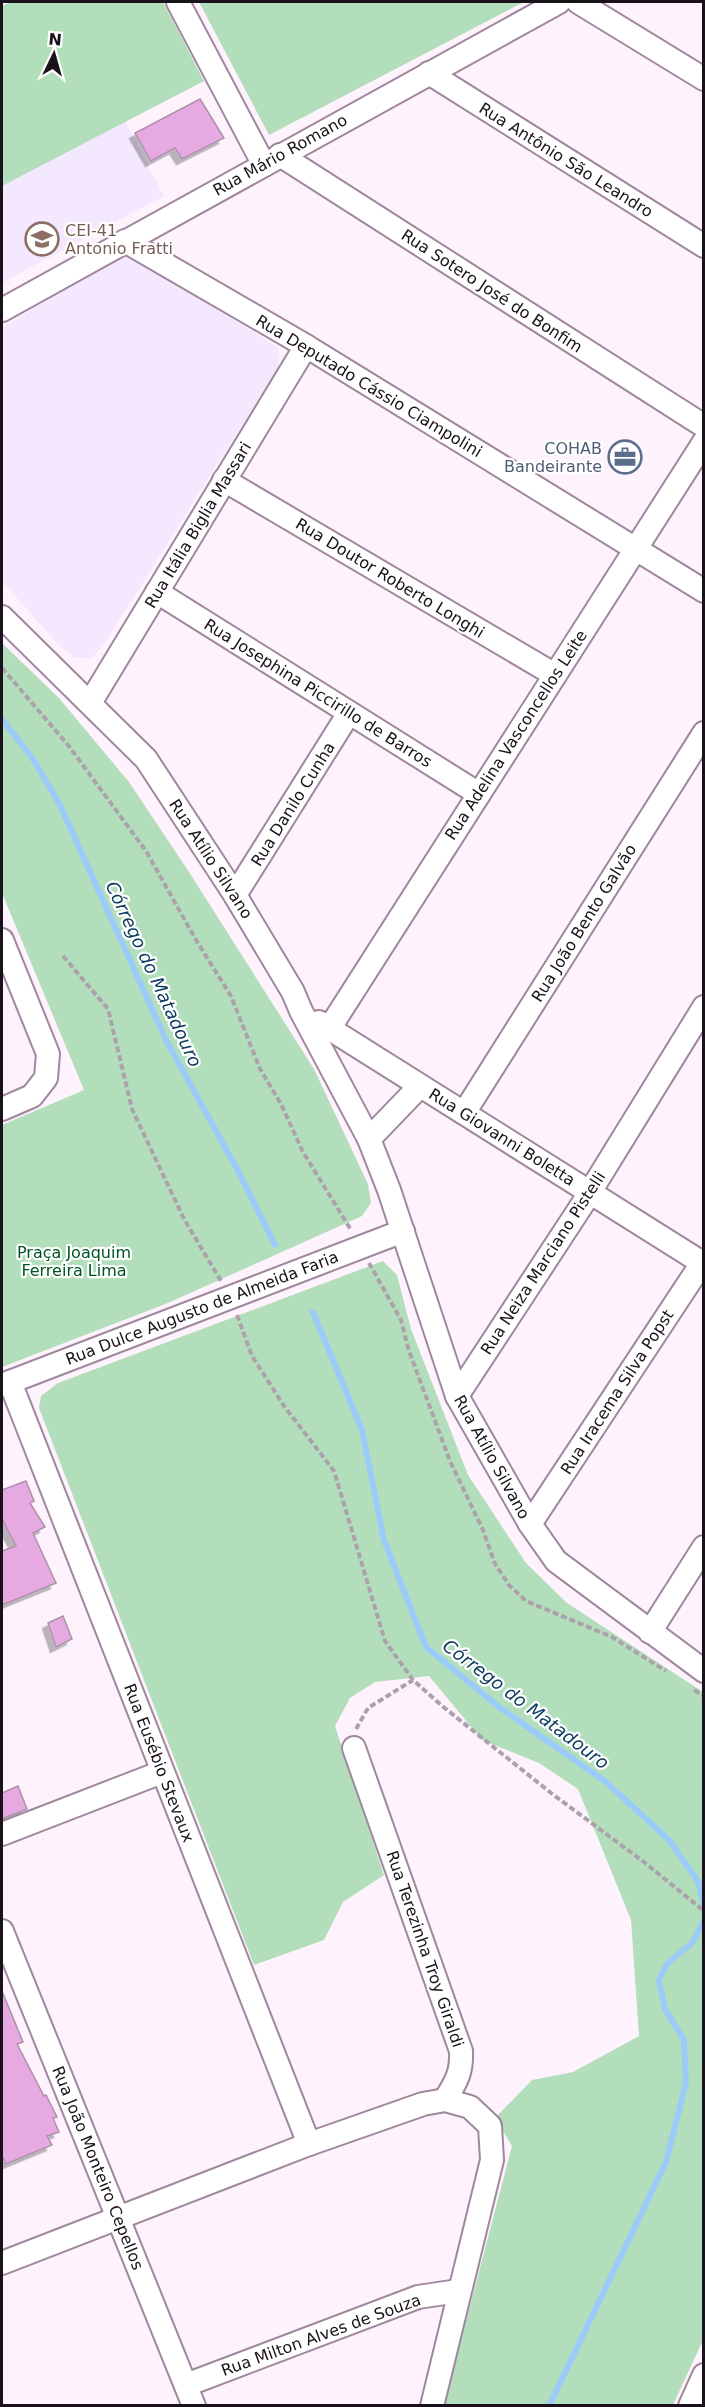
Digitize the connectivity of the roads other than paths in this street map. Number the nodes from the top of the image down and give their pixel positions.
1 (178, 2) edge
2 (559, 2) edge
3 (578, 2) edge
4 (429, 73) junction
5 (704, 79) edge
6 (272, 160) junction
7 (125, 241) junction
8 (704, 246) edge
9 (2, 310) edge
10 (306, 346) junction
11 (704, 426) edge
12 (704, 442) edge
13 (224, 480) junction
14 (635, 549) junction
15 (704, 591) edge
16 (157, 592) junction
17 (2, 617) edge
18 (555, 675) junction
19 (90, 703) junction
20 (349, 713) junction
21 (704, 733) edge
22 (479, 794) junction
23 (236, 895) junction
24 (2, 943) edge
25 (704, 1007) edge
26 (301, 1011) junction
27 (329, 1029) junction
28 (420, 1086) junction
29 (2, 1109) edge
30 (464, 1113) junction
31 (369, 1139) junction
32 (590, 1192) junction
33 (403, 1231) junction
34 (703, 1262) edge
35 (6, 1383) edge
36 (457, 1396) junction
37 (530, 1524) junction
38 (704, 1547) edge
39 (650, 1632) junction
40 (694, 1677) edge
41 (354, 1748) road end
42 (162, 1772) junction
43 (2, 1834) edge
44 (2, 1931) edge
45 (445, 2100) junction
46 (309, 2144) junction
47 (118, 2218) junction
48 (2, 2263) edge
49 (458, 2291) junction
50 (704, 2375) edge
51 (190, 2395) edge
52 (432, 2406) edge
53 (690, 2406) edge

1 - 6 street
2 - 4 street, Rua Mário Romano
3 - 5 street
4 - 6 street, Rua Mário Romano
4 - 8 street, Rua Antônio São Leandro
6 - 7 street, Rua Mário Romano
6 - 11 street, Rua Sotero José do Bonfim
7 - 9 street, Rua Mário Romano
7 - 10 street, Rua Deputado Cássio Ciampolini
10 - 13 street, Rua Itália Biglia Massari
10 - 14 street, Rua Deputado Cássio Ciampolini
12 - 14 street, Rua Adelina Vasconcellos Leite
13 - 16 street, Rua Itália Biglia Massari
13 - 18 street, Rua Doutor Roberto Longhi
14 - 15 street, Rua Deputado Cássio Ciampolini
14 - 18 street, Rua Adelina Vasconcellos Leite
16 - 19 street, Rua Itália Biglia Massari
16 - 20 street, Rua Josephina Piccirillo de Barros
17 - 19 street, Rua Atílio Silvano
18 - 22 street, Rua Adelina Vasconcellos Leite
19 - 23 street, Rua Atílio Silvano
20 - 22 street, Rua Josephina Piccirillo de Barros
20 - 23 street, Rua Danilo Cunha
21 - 30 street, Rua João Bento Galvão
22 - 27 street, Rua Adelina Vasconcellos Leite
23 - 26 street, Rua Atílio Silvano
24 - 29 street
25 - 32 street, Rua Neiza Marciano Pistelli
26 - 27 street, Rua Giovanni Boletta
26 - 31 street, Rua Atílio Silvano
27 - 28 street, Rua Giovanni Boletta
28 - 30 street, Rua Giovanni Boletta
28 - 31 street
30 - 32 street, Rua Giovanni Boletta
31 - 33 street, Rua Atílio Silvano
32 - 34 street, Rua Giovanni Boletta
32 - 36 street, Rua Neiza Marciano Pistelli
33 - 35 street, Rua Dulce Augusto de Almeida Faria
33 - 36 street, Rua Atílio Silvano
34 - 37 street, Rua Iracema Silva Popst
35 - 42 street, Rua Eusébio Stevaux
36 - 37 street, Rua Atílio Silvano
37 - 39 street, Rua Atílio Silvano
38 - 39 street
39 - 40 street, Rua Atílio Silvano
41 - 45 street, Rua Terezinha Troy Giraldi
42 - 43 street
42 - 46 street, Rua Eusébio Stevaux
44 - 47 street, Rua João Monteiro Cepellos
45 - 46 street
45 - 49 street
46 - 47 street
47 - 48 street
47 - 51 street, Rua João Monteiro Cepellos
49 - 51 street, Rua Milton Alves de Souza
49 - 52 street
50 - 53 street

